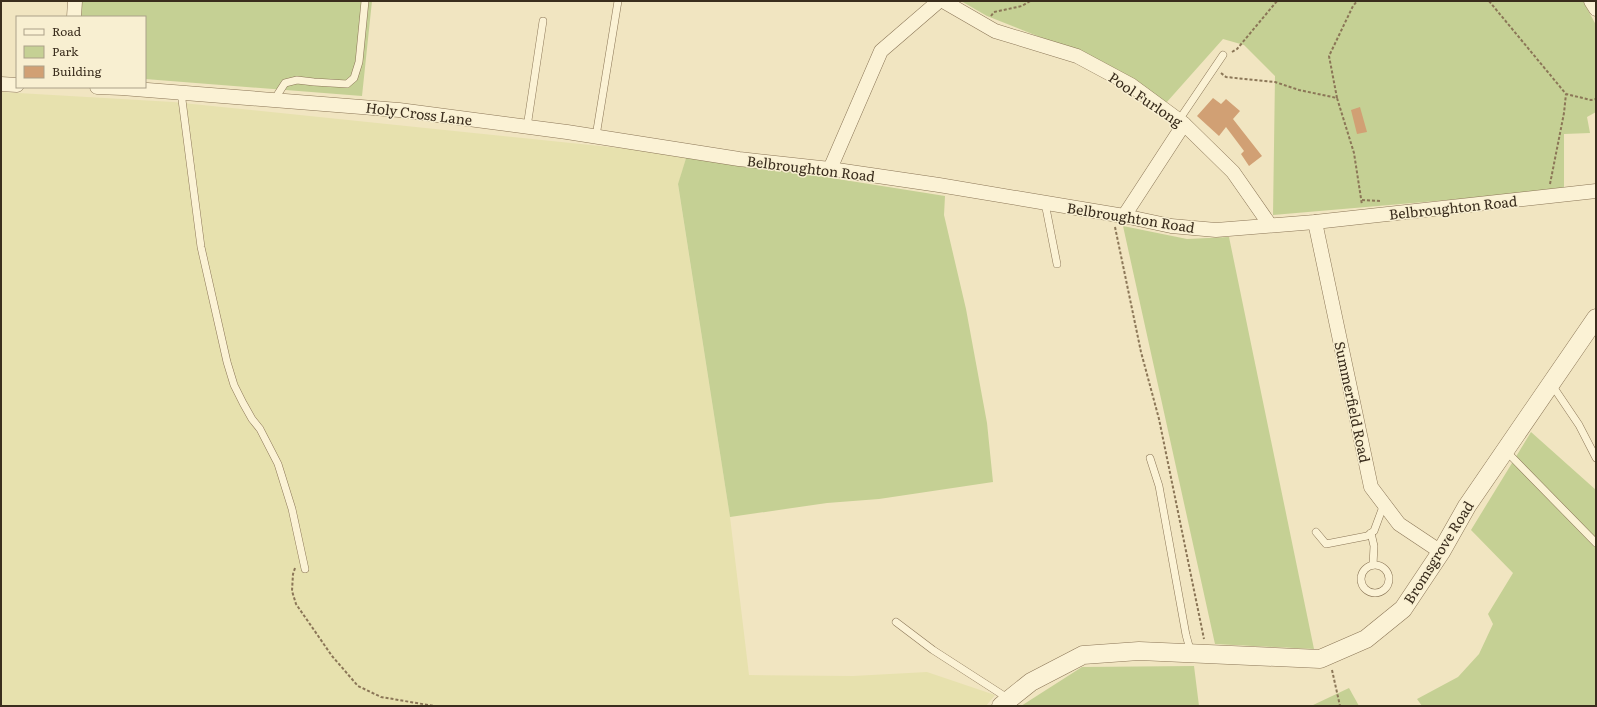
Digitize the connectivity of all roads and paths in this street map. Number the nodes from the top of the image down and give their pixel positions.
1 (75, 1) edge
2 (365, 1) edge
3 (618, 1) edge
4 (939, 1) edge
5 (943, 1) edge
6 (1030, 1) edge
7 (1277, 1) edge
8 (1357, 1) edge
9 (1489, 1) edge
10 (1591, 1) edge
11 (1596, 9) edge
12 (74, 16) edge
13 (543, 21) dead end
14 (985, 25) junction
15 (1223, 56) joint
16 (1214, 67) junction
17 (1, 84) edge
18 (16, 85) edge
19 (114, 88) edge
20 (180, 92) junction
21 (1566, 94) junction
22 (1337, 98) junction
23 (1596, 99) edge
24 (274, 100) junction
25 (1181, 122) junction
26 (527, 127) junction
27 (596, 136) junction
28 (739, 159) joint
29 (830, 169) junction
30 (1549, 187) dead end
31 (1596, 191) edge
32 (1362, 200) junction
33 (1384, 201) dead end
34 (1045, 203) junction
35 (1119, 216) junction
36 (1364, 216) junction
37 (1315, 222) junction
38 (1270, 225) junction
39 (1057, 264) dead end
40 (1596, 318) edge
41 (1551, 383) junction
42 (1505, 450) junction
43 (1150, 458) dead end
44 (1596, 458) edge
45 (1384, 504) junction
46 (1316, 532) dead end
47 (1371, 533) junction
48 (1596, 543) edge
49 (1441, 552) junction
50 (301, 555) junction
51 (1373, 564) junction
52 (305, 569) dead end
53 (896, 622) dead end
54 (1199, 654) junction
55 (1326, 657) junction
56 (1005, 703) edge
57 (434, 706) edge
58 (1340, 706) edge

1 - 12 street
2 - 24 lane
3 - 27 lane
4 - 29 street
5 - 14 street, Pool Furlong
6 - 14 path
7 - 15 path
8 - 22 path
9 - 21 path
10 - 11 street
13 - 26 lane
14 - 25 street, Pool Furlong
15 - 16 lane
16 - 22 path
16 - 25 lane
17 - 18 street
19 - 20 street, Holy Cross Lane
20 - 24 street, Holy Cross Lane
20 - 50 lane
21 - 23 path
21 - 30 path
22 - 32 path
24 - 26 street, Holy Cross Lane
25 - 35 street
25 - 38 street, Pool Furlong
26 - 27 street, Holy Cross Lane
27 - 28 street, Holy Cross Lane
28 - 29 street, Belbroughton Road
29 - 34 street, Belbroughton Road
31 - 36 street, Belbroughton Road
32 - 33 path
32 - 36 path
34 - 35 street, Belbroughton Road
34 - 39 lane
35 - 38 street, Belbroughton Road
35 - 54 path
36 - 37 street, Belbroughton Road
37 - 38 street, Belbroughton Road
37 - 45 street, Summerfield Road
40 - 41 street, Bromsgrove Road
41 - 42 street, Bromsgrove Road
41 - 44 lane
42 - 48 lane
42 - 49 street, Bromsgrove Road
43 - 54 lane
45 - 47 lane
45 - 49 street, Summerfield Road
46 - 47 lane
47 - 51 lane
49 - 55 street, Bromsgrove Road
50 - 52 lane
50 - 57 path
51 - 51 lane
53 - 56 lane
54 - 55 street, Bromsgrove Road
54 - 56 street, Bromsgrove Road
55 - 58 path

